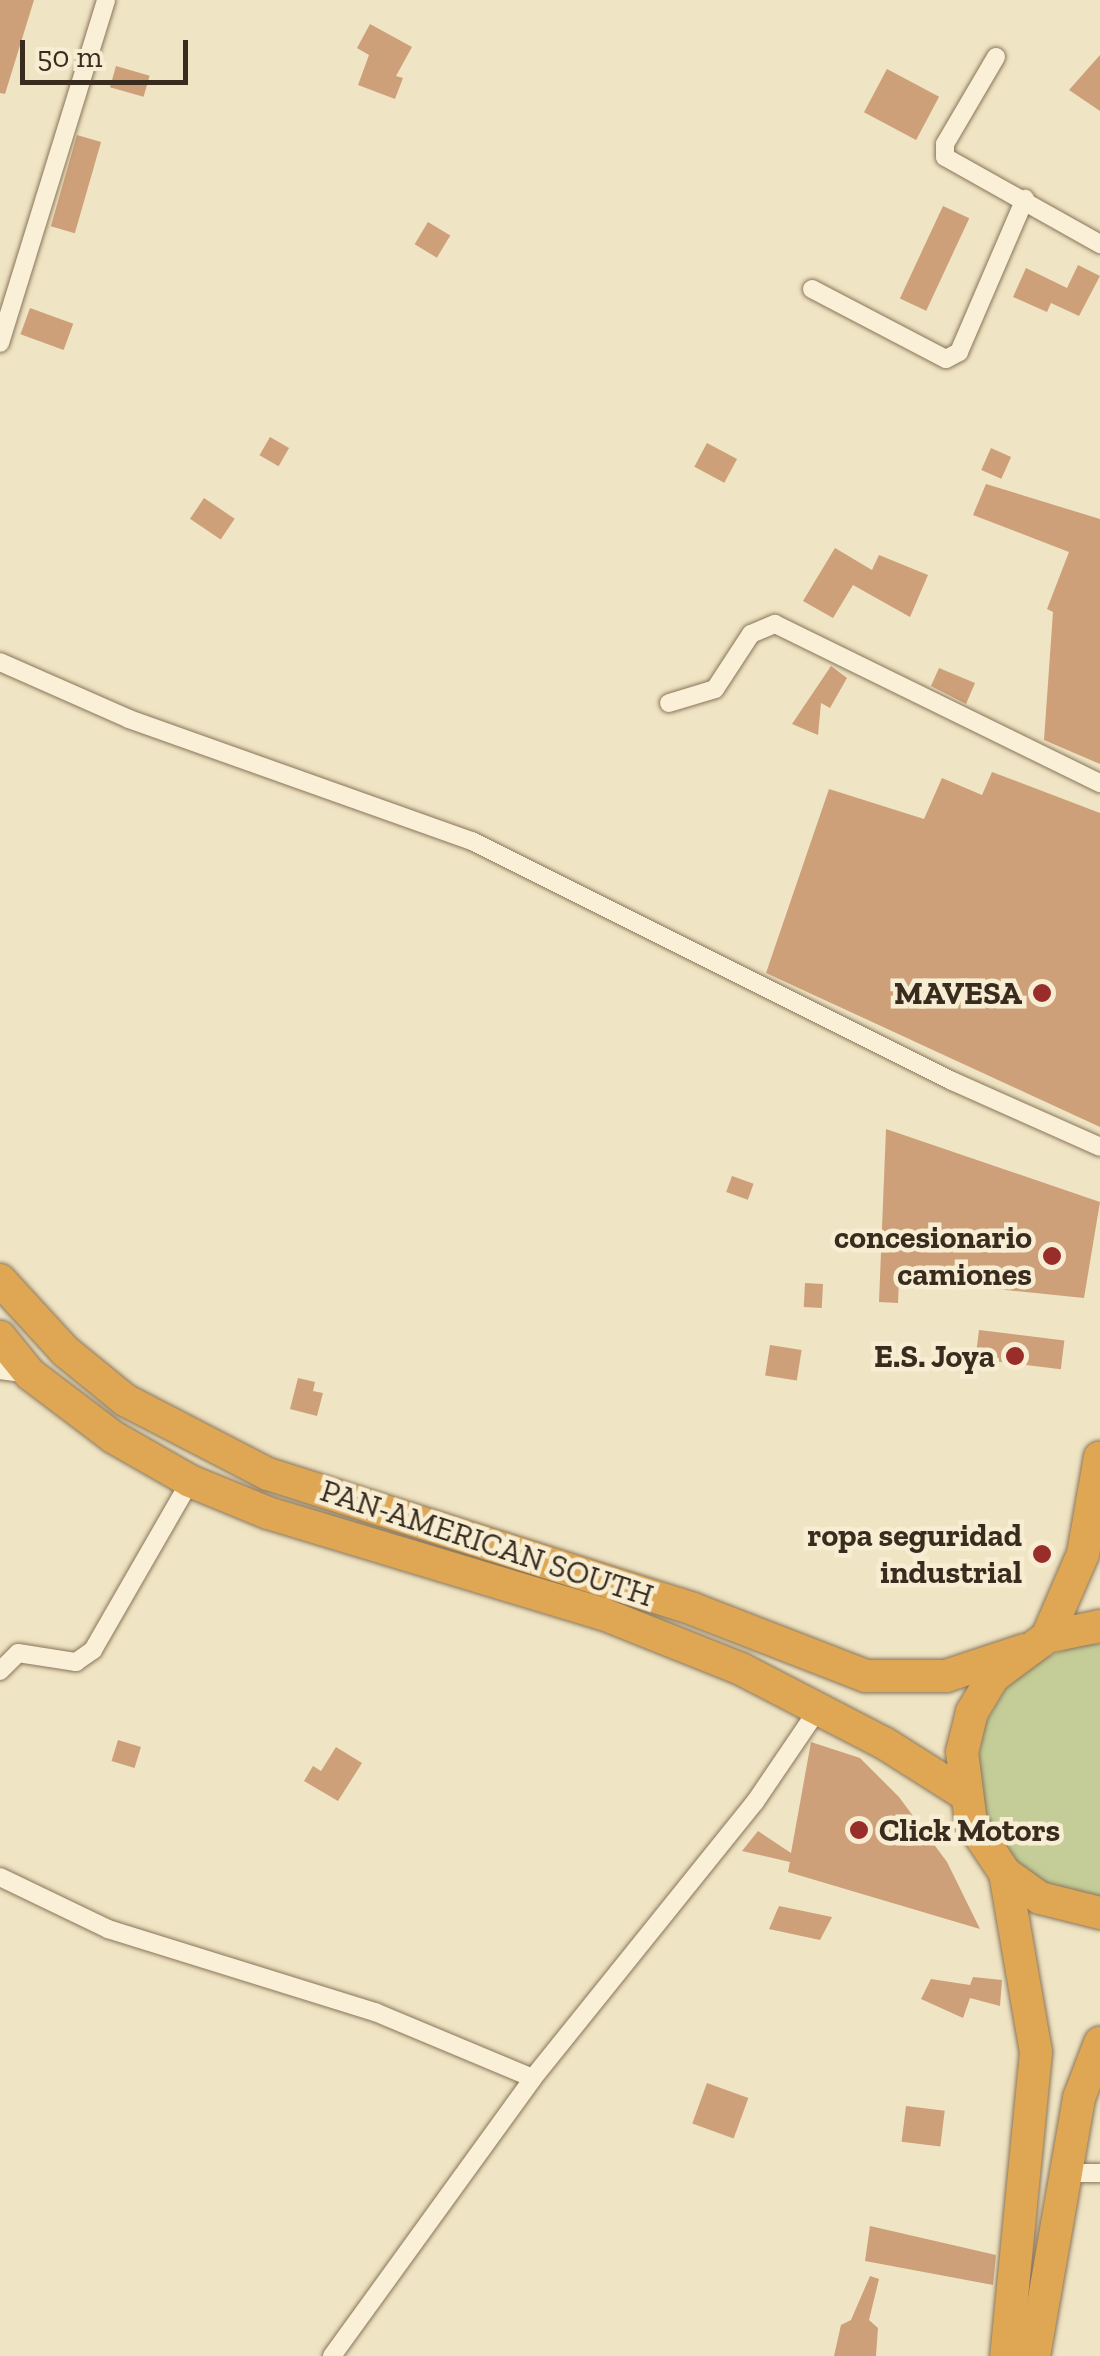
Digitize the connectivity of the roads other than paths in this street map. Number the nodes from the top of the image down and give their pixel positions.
1 (106, 0) edge
2 (996, 57) dead end
3 (1024, 199) junction
4 (1100, 244) edge
5 (812, 290) dead end
6 (0, 343) edge
7 (0, 662) edge
8 (669, 703) dead end
9 (1100, 783) edge
10 (1100, 1147) edge
11 (0, 1280) edge
12 (0, 1337) edge
13 (15, 1372) edge
14 (1100, 1457) edge
15 (190, 1481) junction
16 (1100, 1626) edge
17 (1035, 1643) junction
18 (0, 1671) edge
19 (819, 1708) junction
20 (963, 1793) junction
21 (1005, 1873) junction
22 (0, 1877) edge
23 (1100, 1913) edge
24 (1100, 2043) edge
25 (533, 2078) junction
26 (1064, 2173) junction
27 (1100, 2173) edge
28 (332, 2356) edge
29 (1006, 2356) edge
30 (1034, 2356) edge

1 - 6 street
2 - 3 street
3 - 4 street
3 - 5 street
7 - 10 street
8 - 9 street
11 - 17 highway, PAN-AMERICAN SOUTH
12 - 13 highway
13 - 15 highway
14 - 17 highway
15 - 18 street
15 - 19 highway
16 - 17 highway, PAN-AMERICAN SOUTH
17 - 20 highway
19 - 20 highway
19 - 25 street
20 - 21 highway
21 - 23 highway
21 - 29 highway
22 - 25 street
24 - 26 highway
25 - 28 street
26 - 27 street
26 - 30 highway

